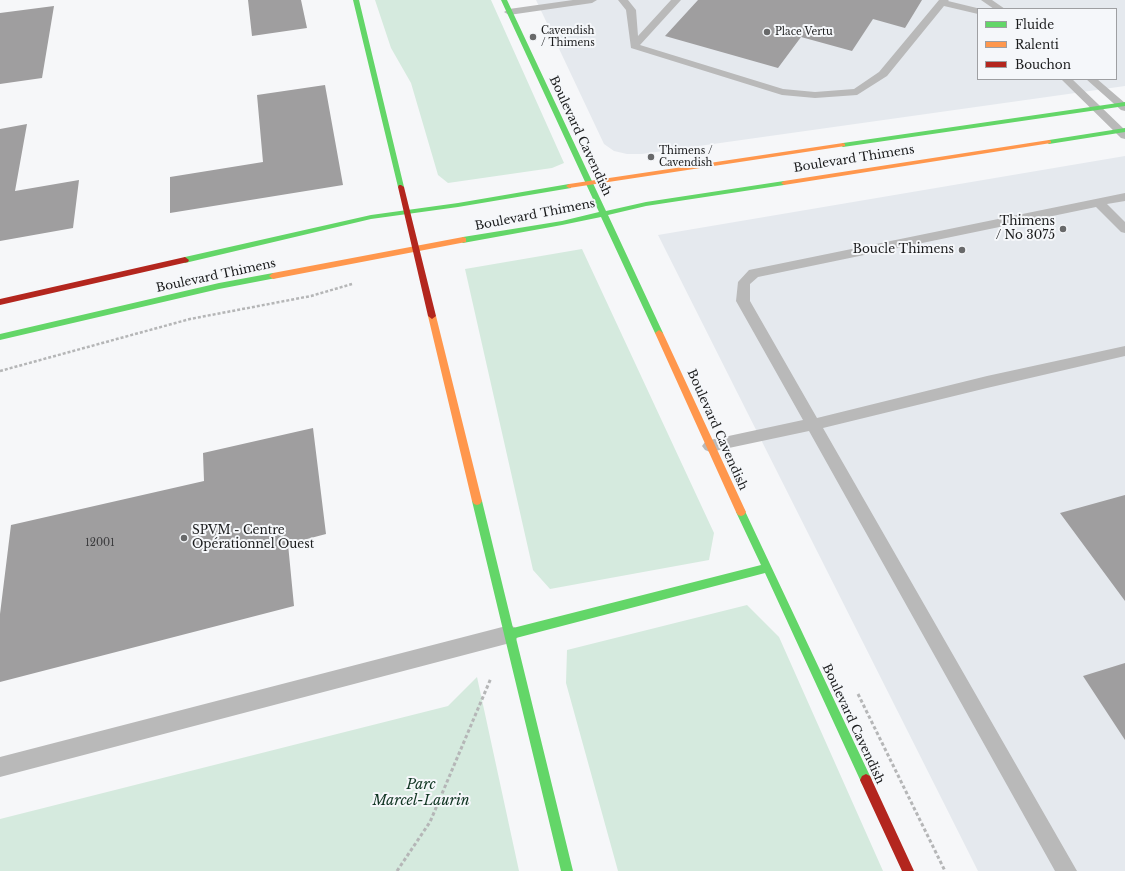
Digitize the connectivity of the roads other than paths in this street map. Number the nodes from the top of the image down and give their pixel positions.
1 (356, 0) edge
2 (504, 0) edge
3 (592, 0) edge
4 (623, 0) edge
5 (676, 0) edge
6 (986, 0) edge
7 (944, 1) edge
8 (998, 8) edge
9 (977, 11) edge
10 (509, 12) junction
11 (634, 46) junction
12 (1067, 80) edge
13 (1092, 80) edge
14 (1124, 106) edge
15 (1096, 109) junction
16 (1123, 132) edge
17 (588, 182) junction
18 (1125, 197) edge
19 (1098, 202) junction
20 (408, 212) junction
21 (604, 214) junction
22 (1125, 229) edge
23 (416, 248) junction
24 (0, 302) edge
25 (0, 337) edge
26 (1125, 351) edge
27 (815, 424) junction
28 (710, 446) junction
29 (768, 568) junction
30 (510, 634) junction
31 (0, 767) edge
32 (567, 871) edge
33 (908, 871) edge
34 (1067, 871) edge

1 - 20 street
2 - 10 street, Boulevard Cavendish
3 - 10 lane
4 - 11 lane
5 - 11 lane
6 - 8 lane
7 - 9 lane
7 - 11 lane
10 - 17 street, Boulevard Cavendish
12 - 15 lane
13 - 14 lane
14 - 15 street, Boulevard Thimens
15 - 16 lane
15 - 17 street, Boulevard Thimens
16 - 21 street, Boulevard Thimens
17 - 20 street, Boulevard Thimens
17 - 21 street, Boulevard Cavendish
18 - 19 lane
19 - 22 lane
19 - 27 lane
20 - 23 street
20 - 24 street, Boulevard Thimens
21 - 23 street, Boulevard Thimens
21 - 28 street, Boulevard Cavendish
23 - 25 street, Boulevard Thimens
23 - 30 street
26 - 27 lane
27 - 28 lane
27 - 34 lane
28 - 29 street, Boulevard Cavendish
29 - 30 street
29 - 33 street, Boulevard Cavendish
30 - 31 lane
30 - 32 street

